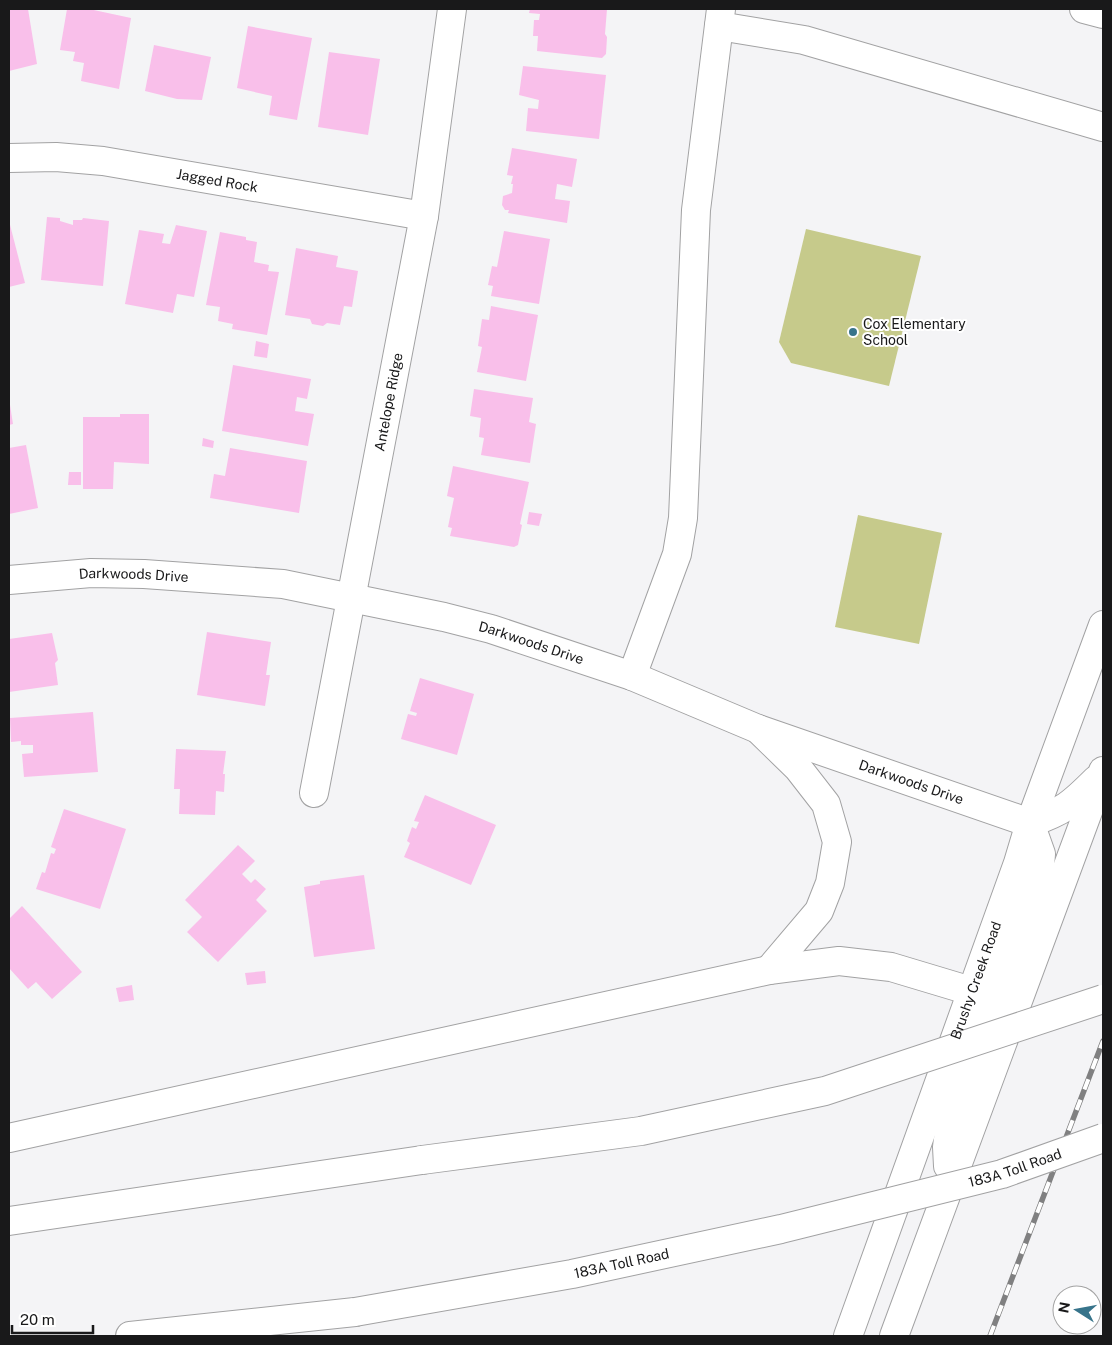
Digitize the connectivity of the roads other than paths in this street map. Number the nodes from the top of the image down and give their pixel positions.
1 (452, 9) edge
2 (1084, 9) edge
3 (1103, 14) edge
4 (720, 17) edge
5 (1091, 124) edge
6 (9, 158) edge
7 (424, 216) junction
8 (9, 580) edge
9 (353, 598) junction
10 (1103, 625) edge
11 (632, 676) junction
12 (758, 730) junction
13 (1103, 773) edge
14 (314, 794) dead end
15 (1030, 823) junction
16 (769, 970) junction
17 (983, 996) junction
18 (1103, 999) edge
19 (9, 1138) edge
20 (1103, 1138) edge
21 (950, 1184) junction
22 (9, 1221) edge
23 (130, 1336) edge
24 (848, 1336) edge
25 (894, 1336) edge

1 - 7 main road, Antelope Ridge
2 - 3 main road
4 - 5 main road
4 - 11 main road
6 - 7 main road, Jagged Rock
7 - 9 main road, Antelope Ridge
8 - 9 main road, Darkwoods Drive
9 - 11 main road, Darkwoods Drive
9 - 14 main road, Antelope Ridge
10 - 15 main road, Brushy Creek Road
11 - 12 main road, Darkwoods Drive
12 - 15 main road, Darkwoods Drive
12 - 16 main road
13 - 15 main road
13 - 21 main road
15 - 17 main road, Brushy Creek Road
16 - 17 main road
16 - 19 main road
17 - 21 main road
17 - 24 main road, Brushy Creek Road
18 - 22 main road, bridge
20 - 23 main road, 183A Toll Road, bridge
21 - 25 main road

